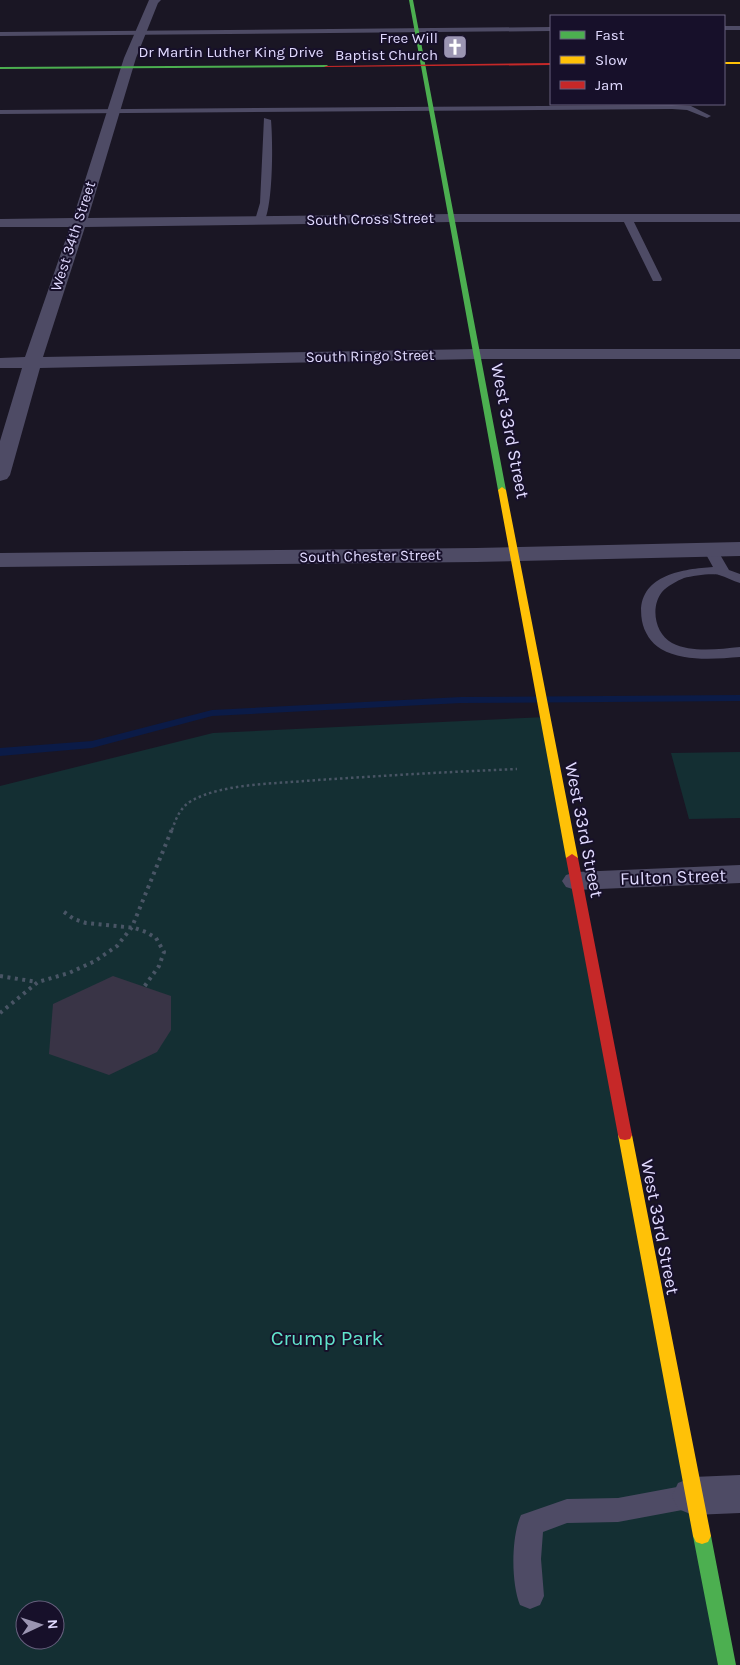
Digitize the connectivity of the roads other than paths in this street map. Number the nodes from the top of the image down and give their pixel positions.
1 (155, 0) edge
2 (411, 0) edge
3 (725, 28) edge
4 (740, 28) edge
5 (550, 29) edge
6 (416, 30) junction
7 (141, 32) junction
8 (0, 34) edge
9 (725, 63) edge
10 (740, 63) edge
11 (550, 64) edge
12 (422, 66) junction
13 (0, 68) edge
14 (128, 68) junction
15 (430, 108) junction
16 (113, 110) junction
17 (0, 112) edge
18 (707, 116) dead end
19 (267, 120) dead end
20 (451, 218) junction
21 (626, 218) junction
22 (740, 218) edge
23 (260, 220) junction
24 (0, 223) edge
25 (79, 223) junction
26 (657, 279) dead end
27 (477, 354) junction
28 (740, 354) edge
29 (33, 362) junction
30 (0, 363) edge
31 (0, 475) edge
32 (740, 549) edge
33 (710, 550) junction
34 (516, 554) junction
35 (0, 560) edge
36 (722, 570) junction
37 (740, 579) edge
38 (740, 652) edge
39 (740, 874) edge
40 (576, 881) junction
41 (740, 1494) edge
42 (693, 1496) junction
43 (530, 1596) dead end
44 (728, 1617) edge
45 (727, 1665) edge

1 - 7 street, West 34th Street
2 - 6 street, West 33rd Street
3 - 4 lane
5 - 6 lane
6 - 7 lane
6 - 12 street, West 33rd Street
7 - 8 lane
7 - 14 street, West 34th Street
9 - 10 street
11 - 12 street, Dr Martin Luther King Drive
12 - 14 street, Dr Martin Luther King Drive
12 - 15 street, West 33rd Street
13 - 14 street, Dr Martin Luther King Drive
14 - 16 street, West 34th Street
15 - 16 lane
15 - 18 lane
15 - 20 street, West 33rd Street
16 - 17 lane
16 - 25 street, West 34th Street
19 - 23 lane
20 - 21 street, South Cross Street
20 - 23 street, South Cross Street
20 - 27 street, West 33rd Street
21 - 22 street, South Cross Street
21 - 26 lane
23 - 25 street, South Cross Street
24 - 25 street, South Cross Street
25 - 29 street, West 34th Street
27 - 28 street, South Ringo Street
27 - 29 street, South Ringo Street
27 - 34 street, West 33rd Street
29 - 30 street, South Ringo Street
29 - 31 street, West 34th Street
32 - 33 street, South Chester Street
33 - 34 street, South Chester Street
33 - 36 lane
34 - 35 street, South Chester Street
34 - 40 street, West 33rd Street
36 - 37 lane
36 - 38 lane
39 - 40 street, Fulton Street
40 - 42 street, West 33rd Street
41 - 42 street
42 - 43 lane
42 - 44 street, West 33rd Street
44 - 45 street, West 33rd Street

